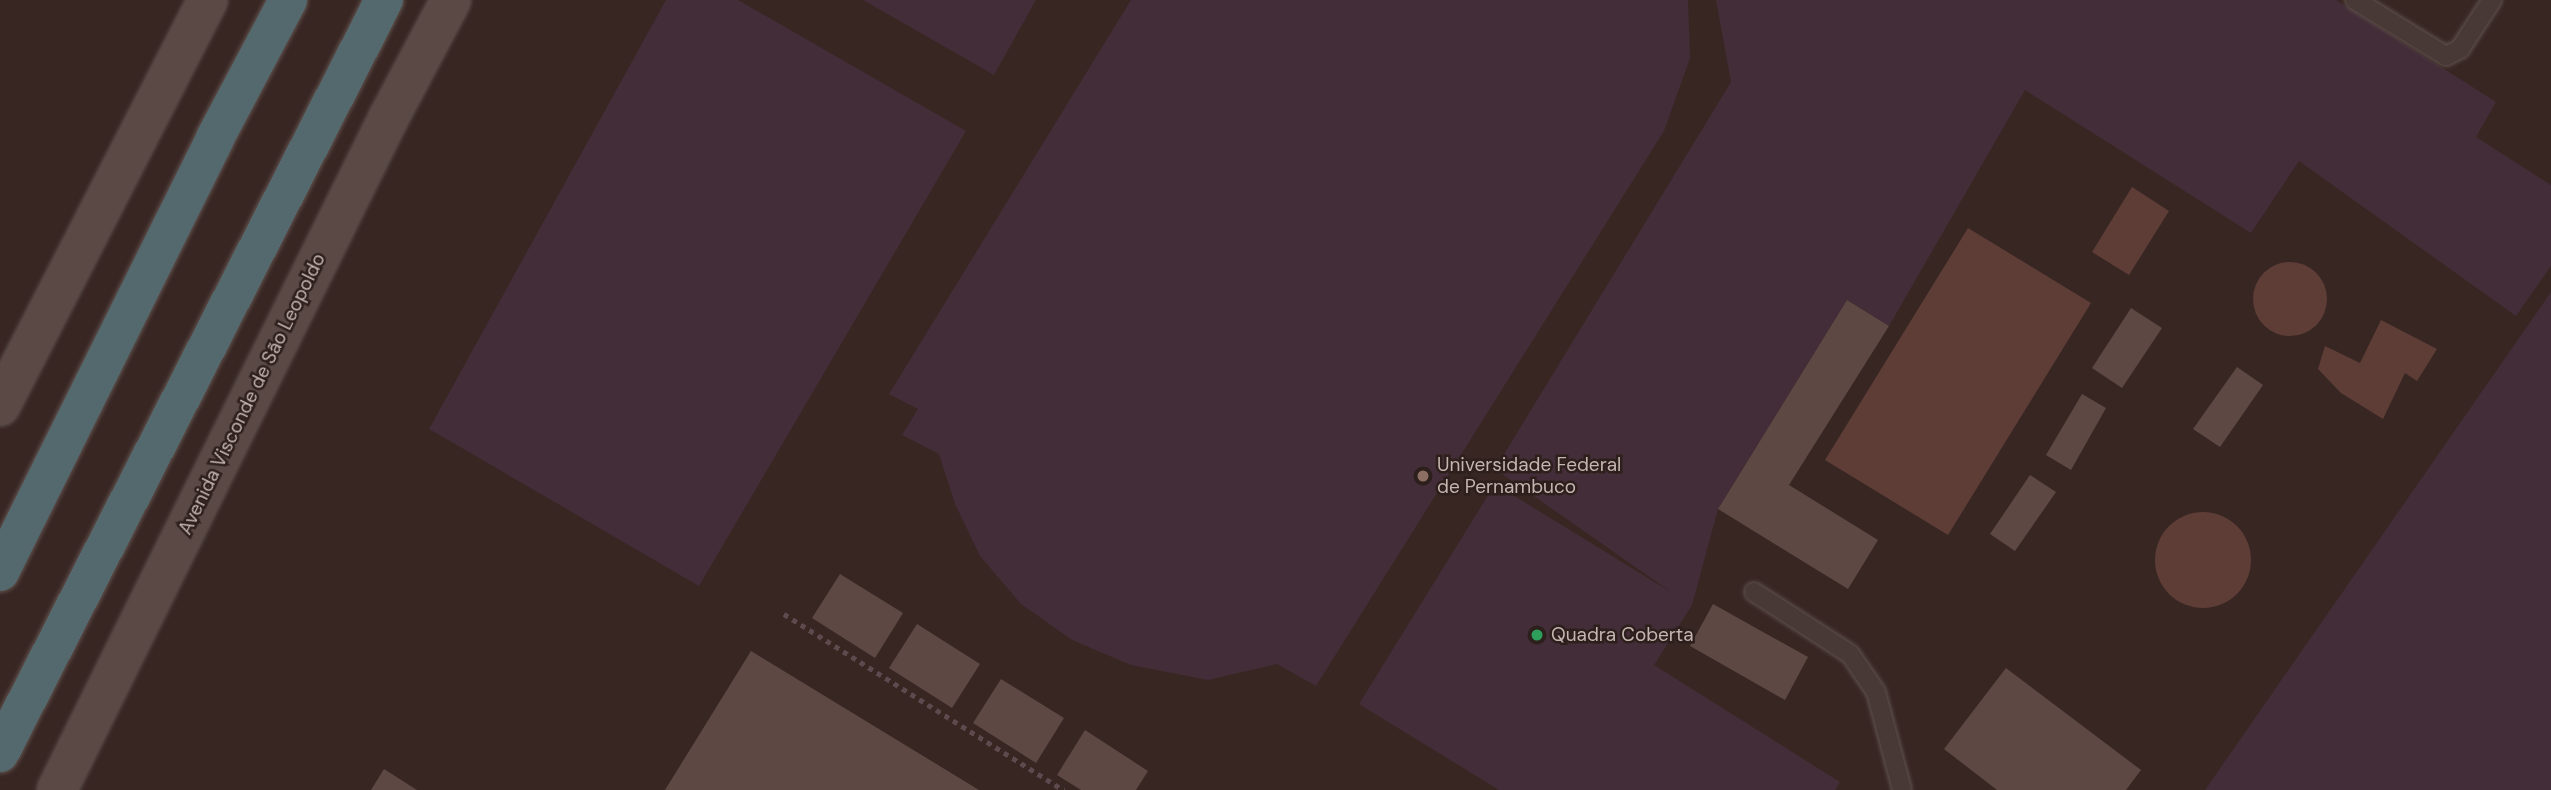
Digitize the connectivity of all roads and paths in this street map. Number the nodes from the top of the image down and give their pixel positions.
1 (208, 0) edge
2 (288, 0) edge
3 (384, 0) edge
4 (451, 0) edge
5 (2355, 0) edge
6 (2492, 0) edge
7 (0, 406) edge
8 (0, 572) edge
9 (1754, 592) dead end
10 (784, 614) dead end
11 (0, 753) edge
12 (57, 790) edge
13 (1064, 790) edge
14 (1902, 790) edge

1 - 7 main road
2 - 8 highway
3 - 11 highway
4 - 12 main road, Avenida Visconde de São Leopoldo
5 - 6 lane
9 - 14 lane
10 - 13 path

